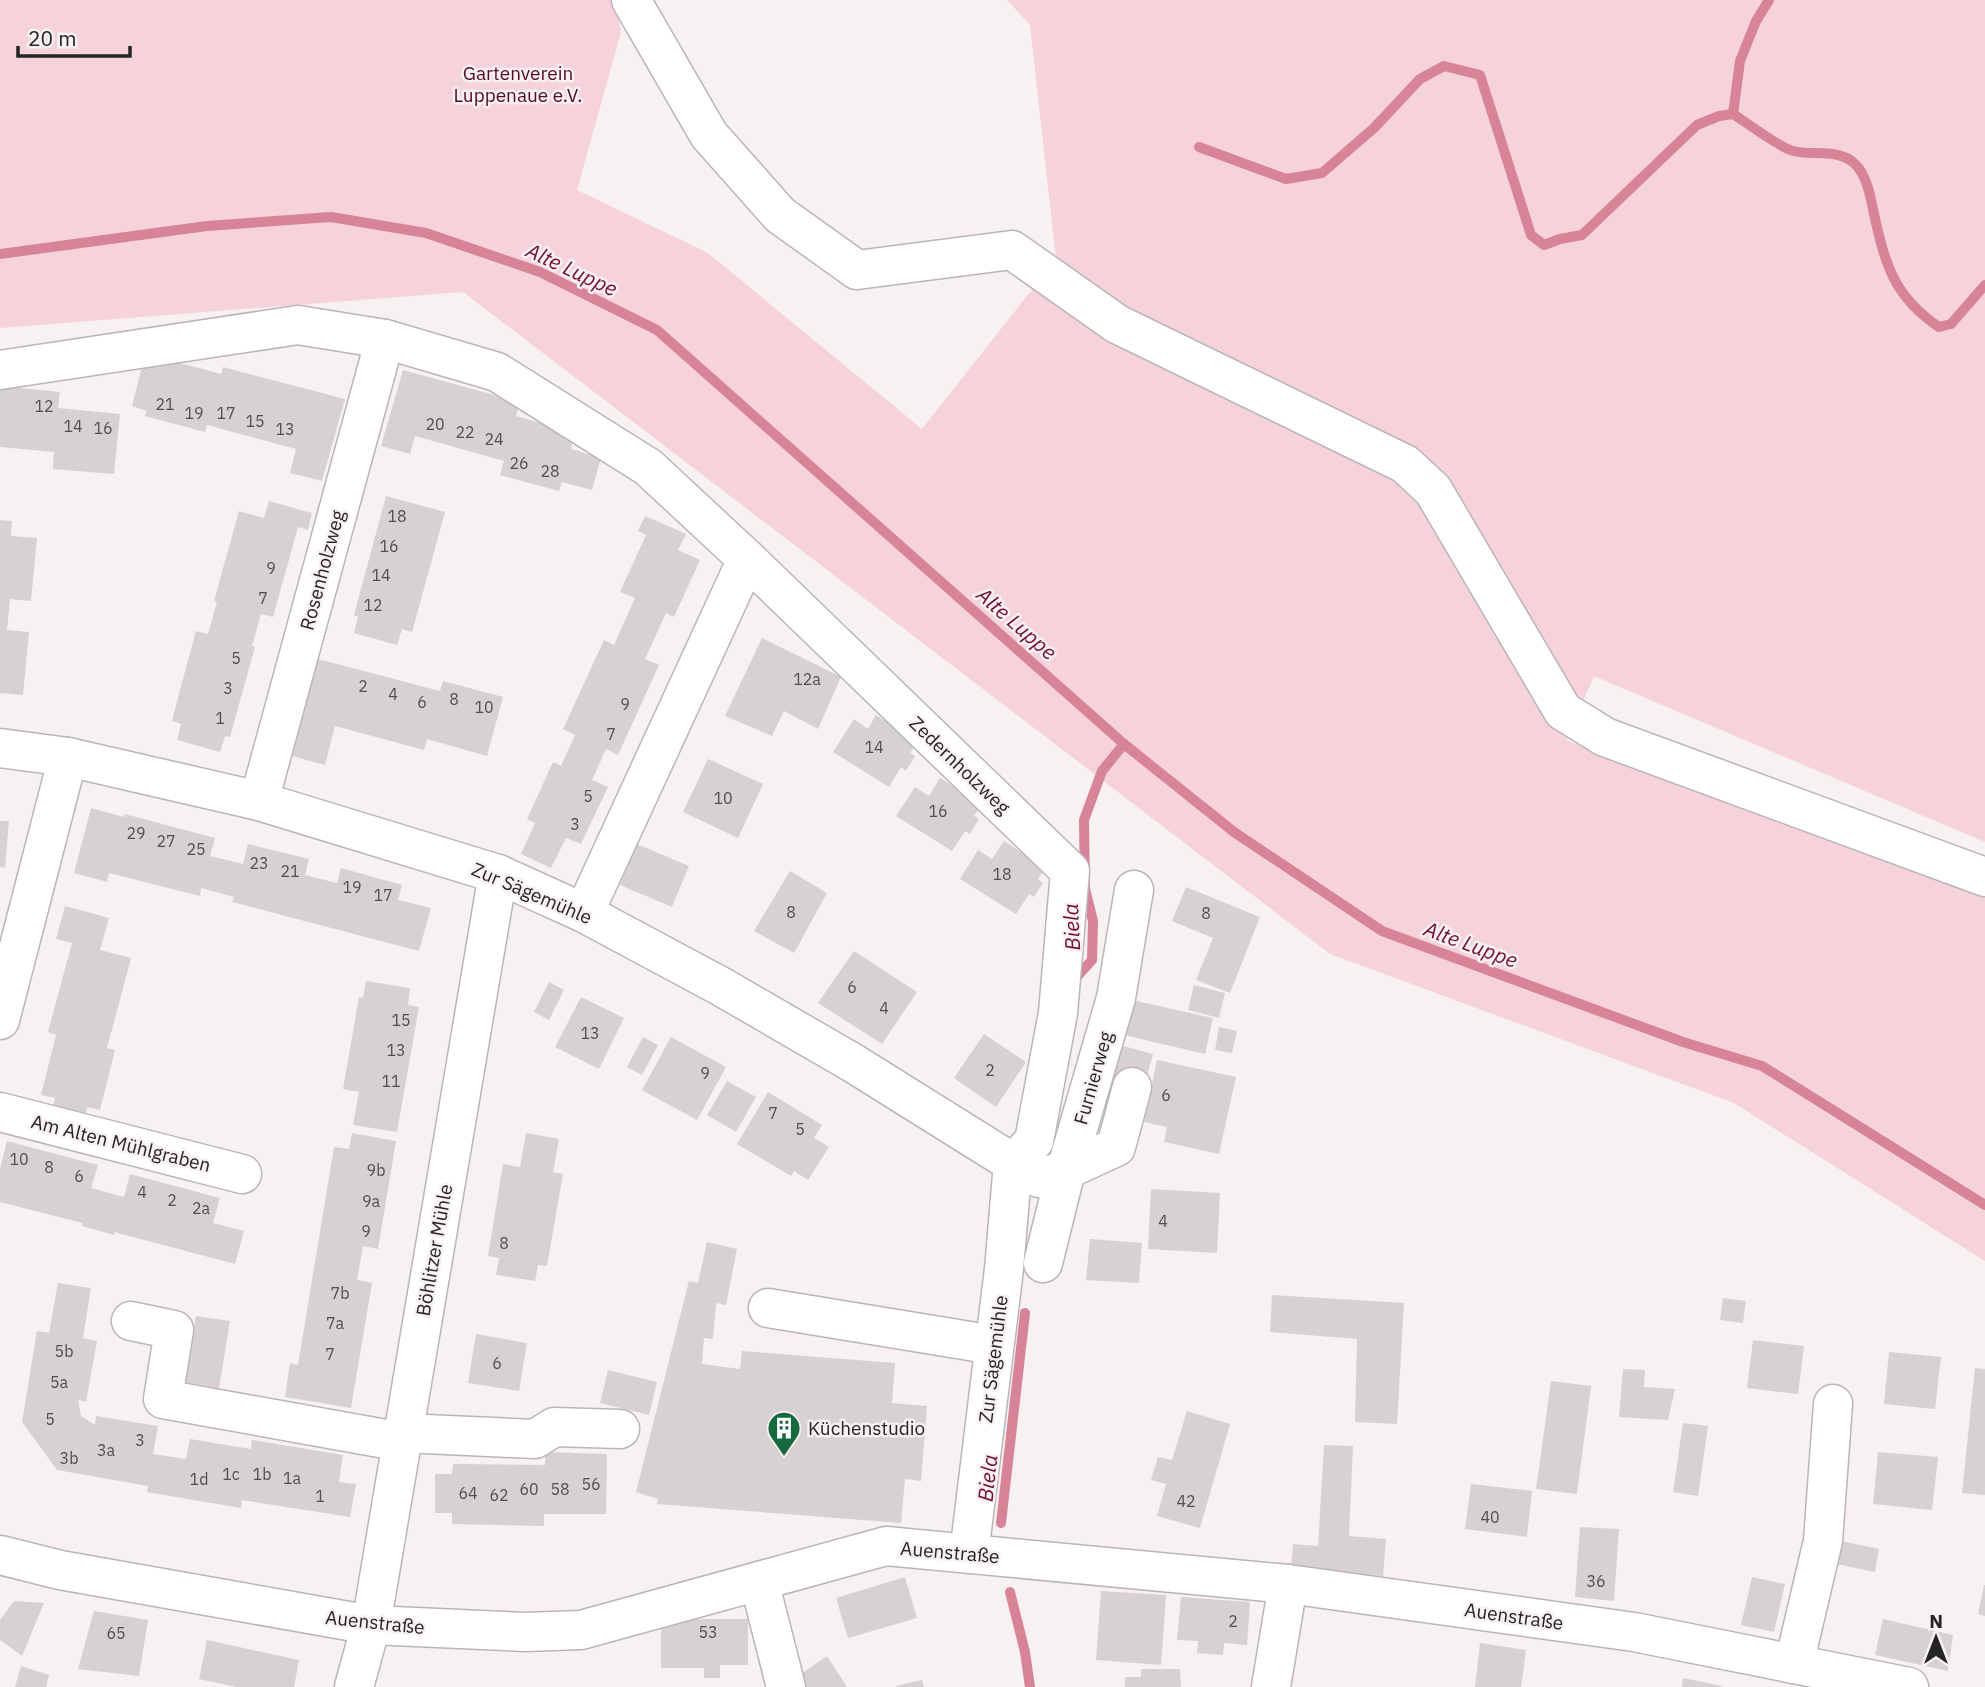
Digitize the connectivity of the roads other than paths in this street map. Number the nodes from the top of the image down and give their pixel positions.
1 (631, 0) edge
2 (385, 339) junction
3 (0, 370) edge
4 (747, 559) junction
5 (0, 748) edge
6 (68, 757) junction
7 (260, 801) junction
8 (498, 874) junction
9 (1985, 877) edge
10 (1134, 890) dead end
11 (584, 913) junction
12 (0, 1020) edge
13 (1132, 1087) dead end
14 (0, 1112) edge
15 (1013, 1163) junction
16 (1066, 1170) junction
17 (242, 1174) dead end
18 (1043, 1263) dead end
19 (768, 1308) dead end
20 (131, 1321) dead end
21 (994, 1345) junction
22 (1833, 1404) dead end
23 (620, 1429) dead end
24 (403, 1438) junction
25 (968, 1554) junction
26 (0, 1555) edge
27 (759, 1581) junction
28 (1287, 1584) junction
29 (371, 1625) junction
30 (1794, 1664) junction
31 (1836, 1680) edge
32 (354, 1687) edge
33 (786, 1687) edge
34 (1271, 1687) edge
35 (1909, 1687) edge

1 - 9 street
2 - 3 street
2 - 4 street, Zedernholzweg
2 - 7 street, Rosenholzweg
4 - 11 street
4 - 15 street, Zedernholzweg
5 - 6 street, Zur Sägemühle
6 - 7 street, Zur Sägemühle
6 - 12 street
7 - 8 street, Zur Sägemühle
8 - 11 street, Zur Sägemühle
8 - 24 street, Böhlitzer Mühle
10 - 16 street, Furnierweg
11 - 15 street, Zur Sägemühle
13 - 16 street
14 - 17 street, Am Alten Mühlgraben
15 - 16 street
15 - 21 street, Zur Sägemühle
16 - 18 street, Furnierweg
19 - 21 street
20 - 24 street
21 - 25 street, Zur Sägemühle
22 - 30 street
23 - 24 street
24 - 29 street, Böhlitzer Mühle
25 - 27 street, Auenstraße
25 - 28 street, Auenstraße
26 - 29 street, Auenstraße
27 - 29 street, Auenstraße
27 - 33 street
28 - 30 street, Auenstraße
28 - 34 street
29 - 32 street, Böhlitzer Mühle
30 - 31 street, Auenstraße
31 - 35 street, Auenstraße

